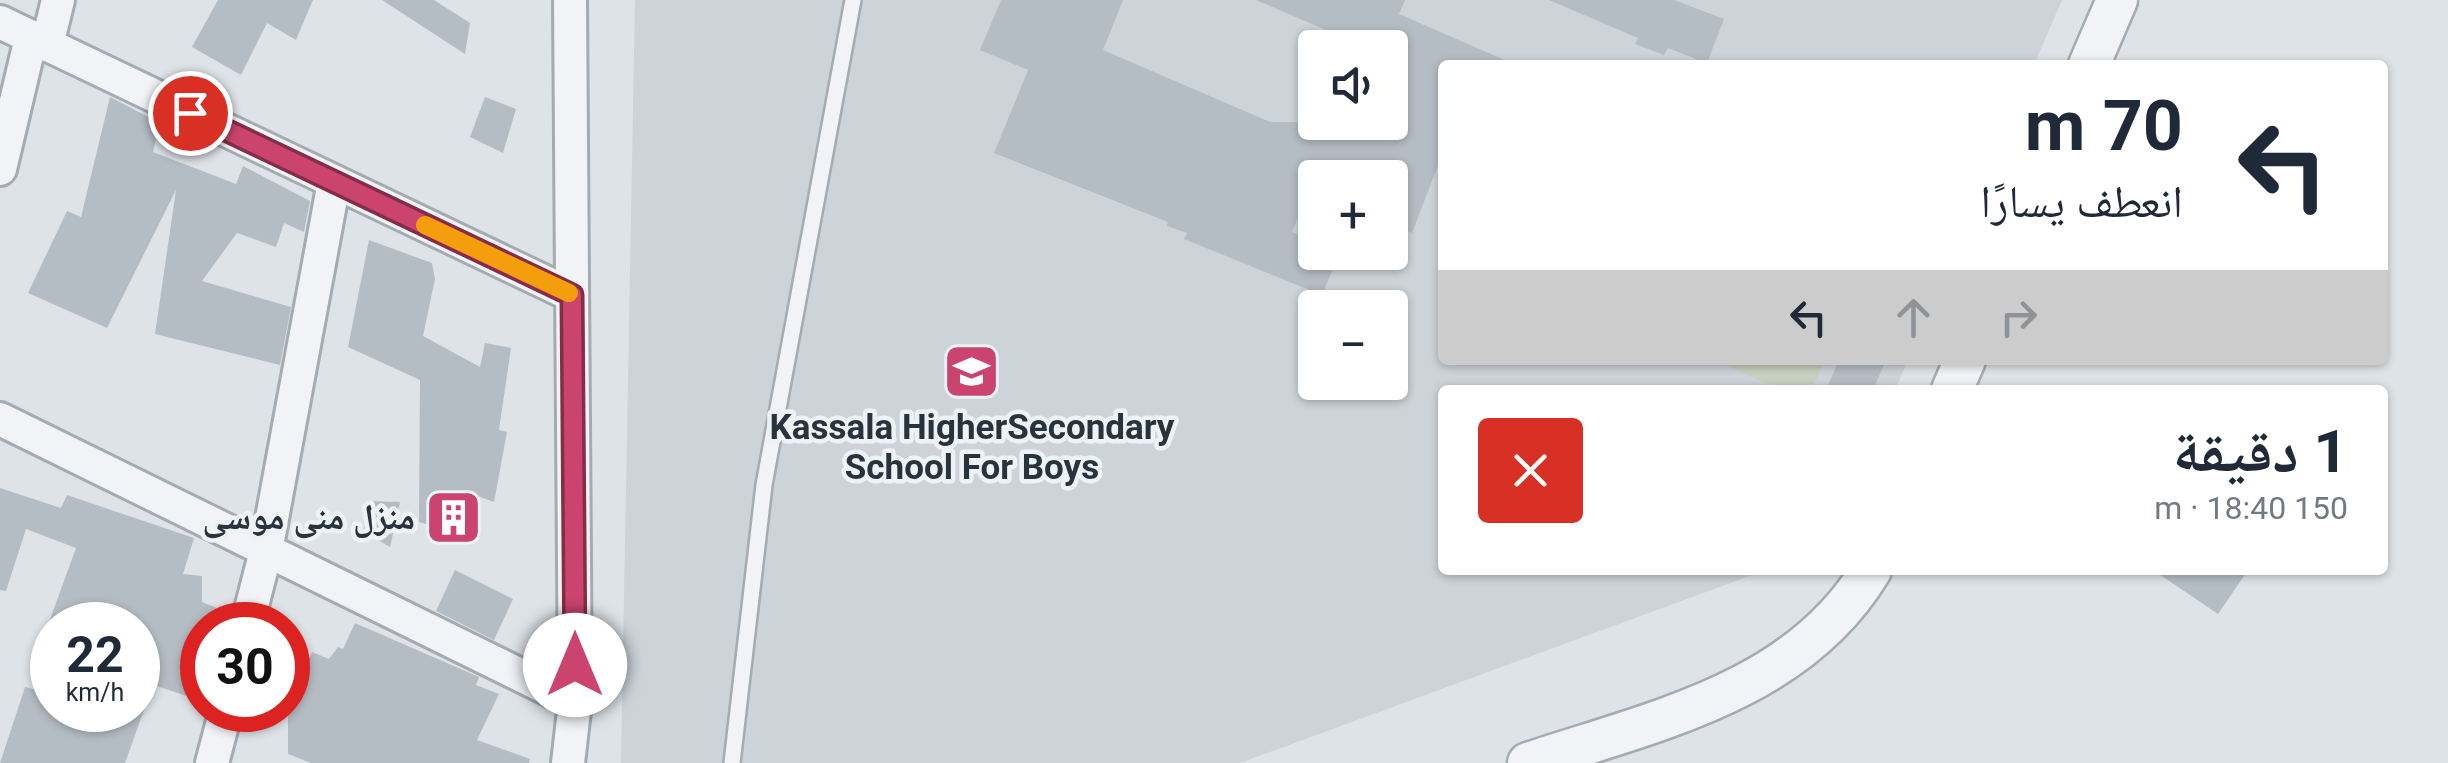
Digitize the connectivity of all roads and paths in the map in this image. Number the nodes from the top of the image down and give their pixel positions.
1 (58, 0) edge
2 (570, 0) edge
3 (853, 0) edge
4 (2117, 0) edge
5 (0, 22) edge
6 (39, 41) junction
7 (2092, 60) edge
8 (0, 169) edge
9 (334, 182) junction
10 (572, 295) junction
11 (0, 419) edge
12 (266, 550) junction
13 (1868, 575) edge
14 (253, 602) edge
15 (575, 702) junction
16 (220, 732) edge
17 (212, 763) edge
18 (568, 763) edge
19 (732, 763) edge
20 (1528, 763) edge

1 - 6 street
2 - 10 street
3 - 19 lane
4 - 7 street
5 - 6 street
6 - 8 street
6 - 9 street
9 - 10 street
9 - 12 street
10 - 15 street
11 - 12 street
12 - 14 street
12 - 15 street
13 - 20 street
15 - 18 street
16 - 17 street

